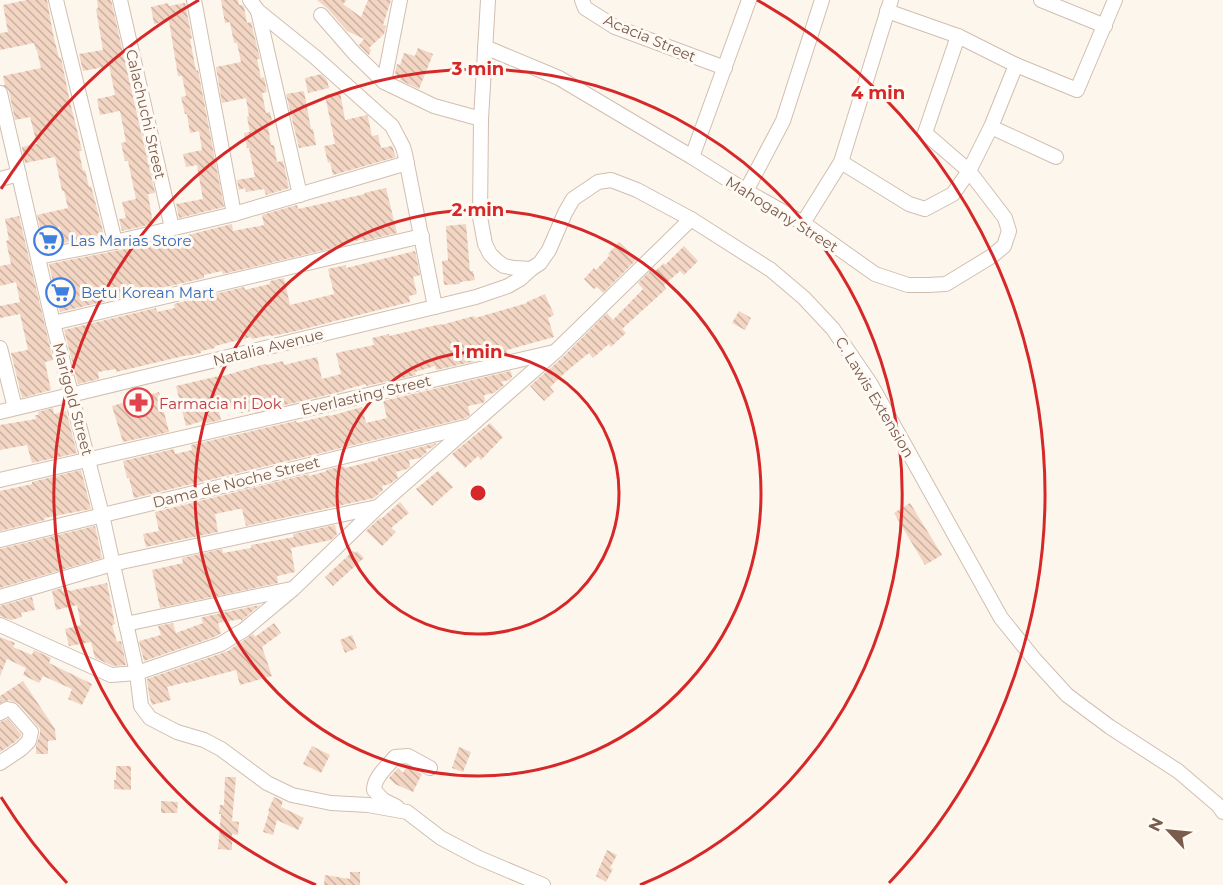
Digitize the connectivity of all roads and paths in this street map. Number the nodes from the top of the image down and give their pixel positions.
1 (56, 0) edge
2 (120, 0) edge
3 (194, 0) edge
4 (400, 0) edge
5 (488, 0) edge
6 (582, 0) edge
7 (749, 0) edge
8 (822, 0) edge
9 (1041, 0) edge
10 (1115, 0) edge
11 (889, 5) edge
12 (254, 6) edge
13 (321, 15) dead end
14 (1104, 26) junction
15 (958, 36) junction
16 (485, 47) junction
17 (1016, 65) junction
18 (725, 68) junction
19 (384, 82) junction
20 (0, 93) edge
21 (481, 119) junction
22 (991, 127) junction
23 (692, 157) junction
24 (1056, 157) dead end
25 (841, 162) junction
26 (407, 163) junction
27 (969, 171) junction
28 (19, 174) junction
29 (0, 179) edge
30 (746, 191) junction
31 (300, 195) junction
32 (234, 214) junction
33 (691, 219) junction
34 (803, 223) junction
35 (172, 228) junction
36 (422, 236) junction
37 (115, 242) junction
38 (38, 256) junction
39 (531, 269) junction
40 (435, 307) junction
41 (53, 323) junction
42 (0, 349) edge
43 (556, 351) junction
44 (72, 395) junction
45 (15, 408) junction
46 (0, 412) edge
47 (472, 425) junction
48 (88, 458) junction
49 (0, 480) edge
50 (380, 506) junction
51 (102, 514) junction
52 (0, 540) edge
53 (112, 564) junction
54 (293, 589) junction
55 (0, 597) edge
56 (126, 624) junction
57 (0, 625) edge
58 (137, 673) junction
59 (0, 713) edge
60 (0, 763) edge
61 (430, 768) dead end
62 (407, 812) junction
63 (1223, 812) edge
64 (543, 885) edge

1 - 37 street
2 - 35 street, Calachuchi Street
3 - 32 street
4 - 19 street
5 - 16 street
6 - 18 street, Acacia Street
7 - 18 street
8 - 30 street
9 - 14 street
10 - 14 street
11 - 15 street
11 - 25 street
12 - 26 street
12 - 31 street
13 - 19 street
14 - 17 street
15 - 17 street
15 - 27 street
16 - 21 street
16 - 23 street, Mahogany Street
17 - 22 street
18 - 23 street
19 - 21 street
20 - 28 street, Marigold Street
21 - 39 street
22 - 24 street
22 - 27 street
23 - 30 street, Mahogany Street
25 - 27 street
25 - 34 street
26 - 31 street
26 - 36 street
27 - 34 street, Mahogany Street
28 - 29 street
28 - 38 street, Marigold Street
30 - 34 street, Mahogany Street
31 - 32 street
32 - 35 street
33 - 39 street, C. Lawis Extension
33 - 43 street
33 - 63 street, C. Lawis Extension
35 - 37 street
36 - 40 street
36 - 41 street
37 - 38 street
38 - 41 street, Marigold Street
39 - 40 street, Natalia Avenue
40 - 44 street, Natalia Avenue
41 - 44 street, Marigold Street
42 - 45 street
43 - 47 street
43 - 48 street, Everlasting Street
44 - 45 street, Natalia Avenue
44 - 48 street, Marigold Street
45 - 46 street, Natalia Avenue
47 - 50 street
47 - 51 street, Dama de Noche Street
48 - 49 street, Everlasting Street
48 - 51 street, Marigold Street
50 - 53 street
50 - 54 street
51 - 52 street, Dama de Noche Street
51 - 53 street, Marigold Street
53 - 55 street
53 - 56 street, Marigold Street
54 - 56 street
54 - 58 street
56 - 58 street, Marigold Street
57 - 58 street
58 - 62 street, Marigold Street
59 - 60 street
61 - 62 street
62 - 64 street

